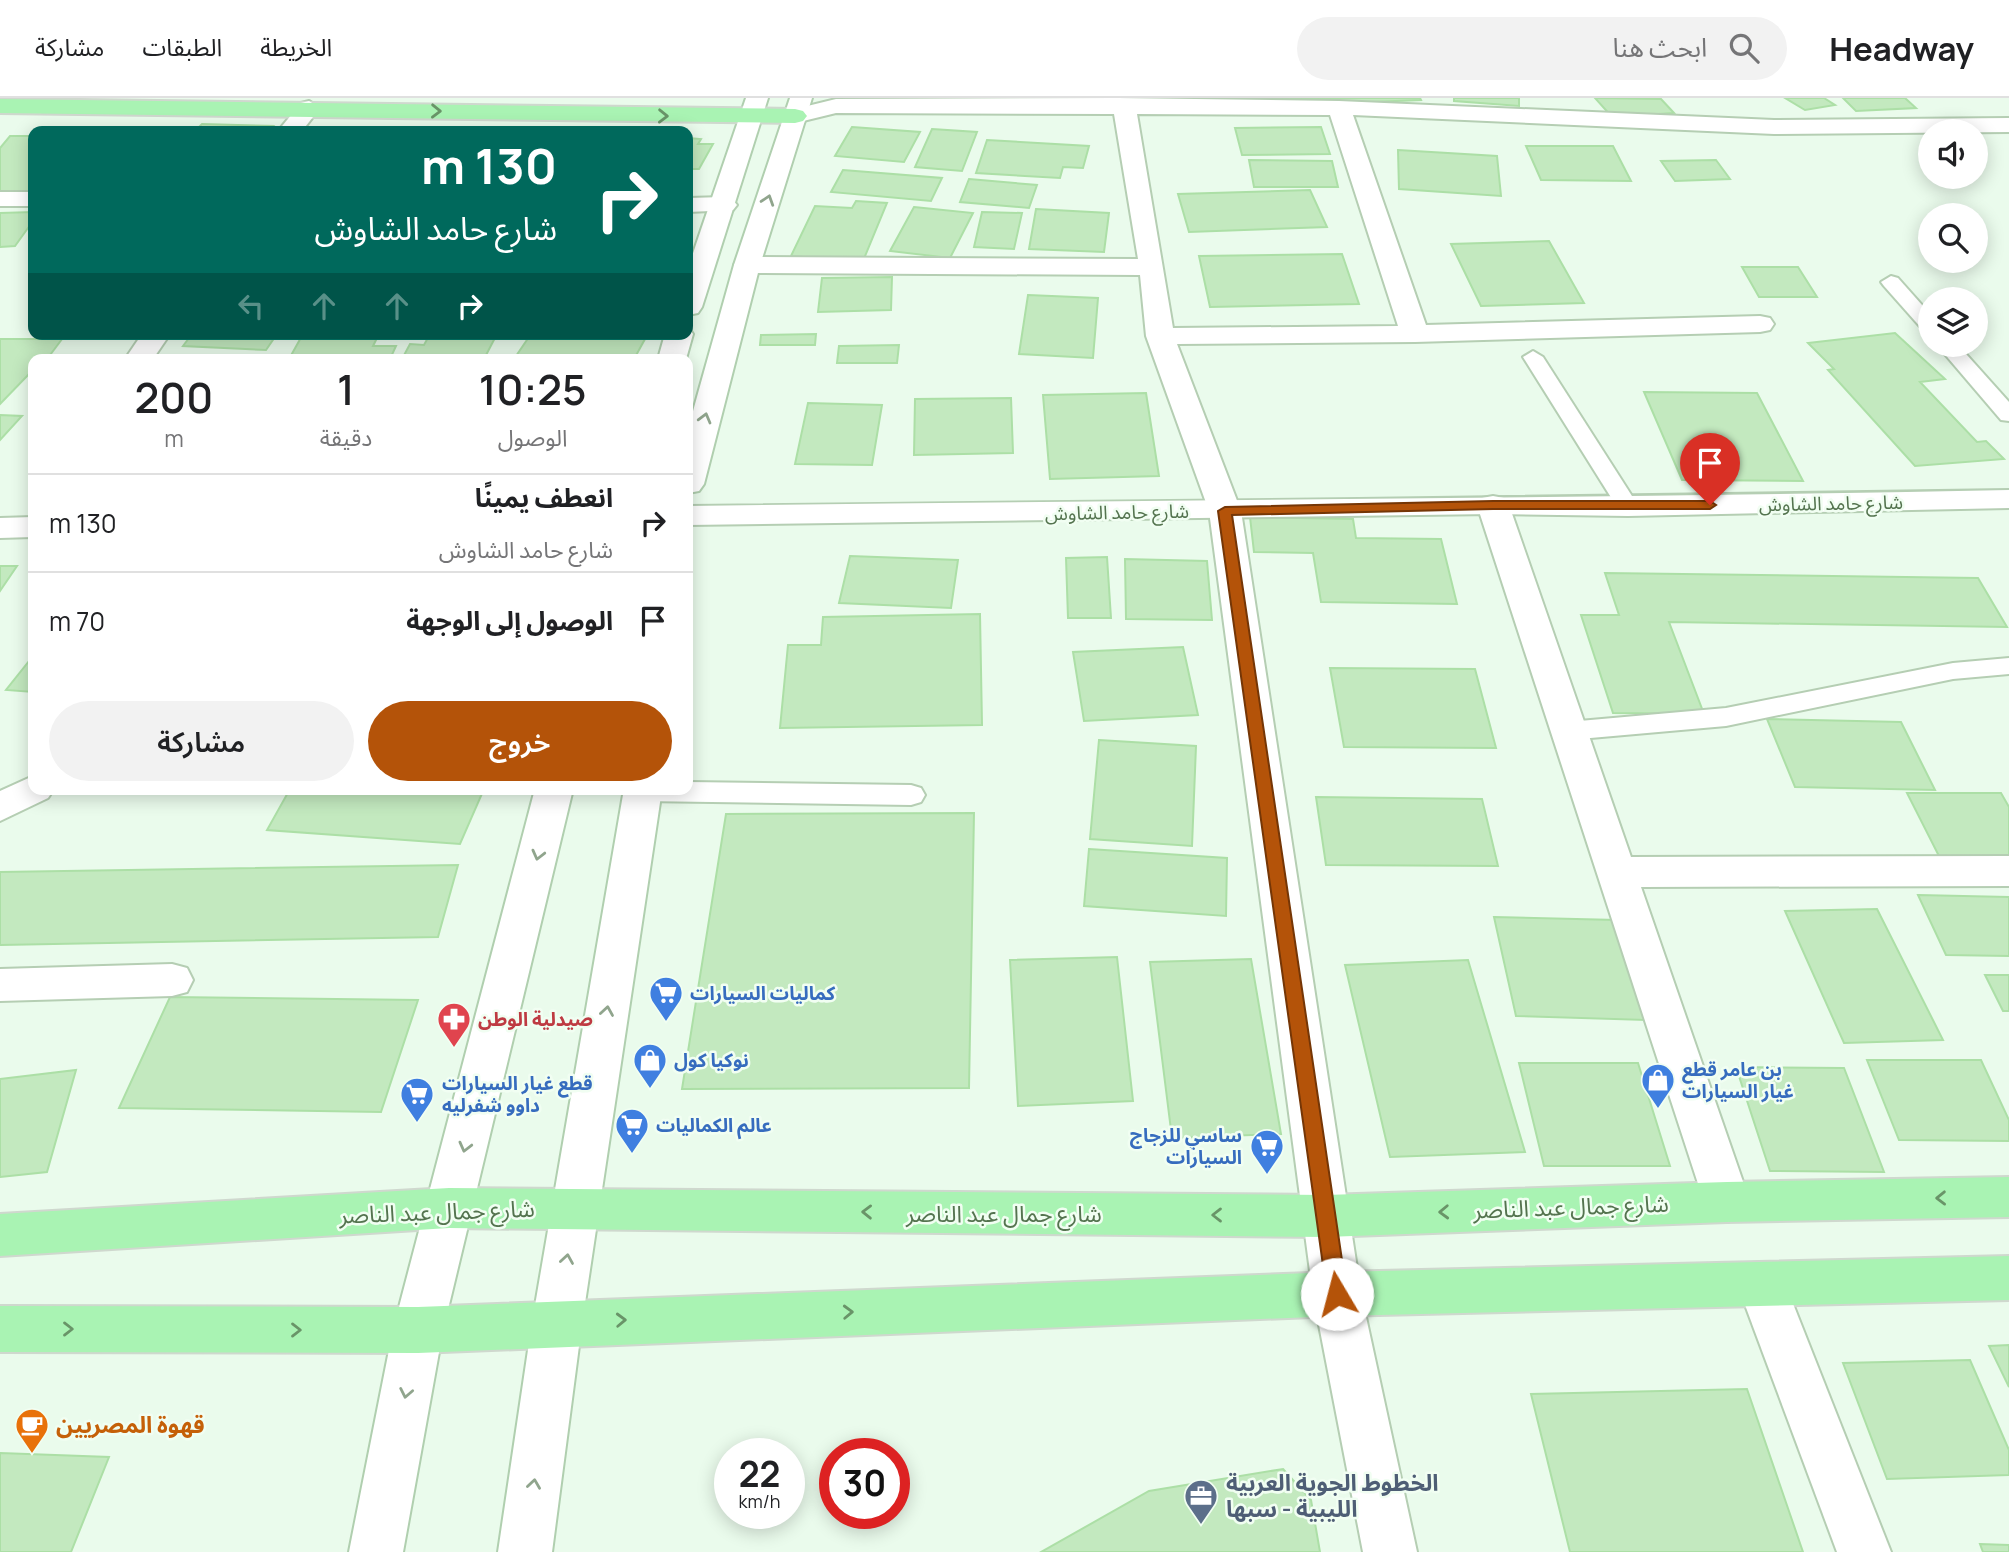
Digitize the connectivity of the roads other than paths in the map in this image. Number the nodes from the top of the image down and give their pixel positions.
1 (1563, 98) edge
2 (249, 103) edge
3 (801, 104) edge
4 (1127, 104) edge
5 (1444, 105) edge
6 (0, 106) edge
7 (1933, 107) dead end
8 (309, 108) junction
9 (754, 108) edge
10 (1339, 108) junction
11 (1946, 119) edge
12 (1583, 120) junction
13 (1988, 125) edge
14 (2009, 125) edge
15 (294, 126) edge
16 (1918, 126) edge
17 (0, 199) edge
18 (28, 199) edge
19 (693, 205) edge
20 (724, 205) junction
21 (696, 261) edge
22 (747, 265) junction
23 (1152, 267) junction
24 (693, 278) edge
25 (1891, 282) dead end
26 (1918, 312) edge
27 (1760, 324) dead end
28 (1415, 334) junction
29 (1160, 336) junction
30 (1533, 357) dead end
31 (1958, 357) edge
32 (2009, 415) edge
33 (693, 465) edge
34 (2009, 499) edge
35 (1493, 505) junction
36 (1628, 507) junction
37 (1225, 511) junction
38 (693, 516) edge
39 (2009, 666) edge
40 (1568, 731) junction
41 (693, 791) edge
42 (28, 793) edge
43 (552, 795) edge
44 (642, 795) edge
45 (911, 795) dead end
46 (0, 807) edge
47 (1616, 872) junction
48 (2009, 872) edge
49 (172, 980) dead end
50 (0, 985) edge
51 (2009, 1197) edge
52 (1727, 1202) junction
53 (576, 1207) junction
54 (449, 1208) junction
55 (1326, 1216) junction
56 (0, 1235) edge
57 (2009, 1278) edge
58 (1762, 1286) junction
59 (1337, 1294) junction
60 (557, 1323) junction
61 (0, 1329) edge
62 (418, 1330) junction
63 (376, 1552) edge
64 (524, 1552) edge
65 (1390, 1552) edge
66 (1864, 1552) edge

1 - 12 street
2 - 6 main road
2 - 8 main road
3 - 4 street
3 - 9 main road
22 -> 3 street
4 - 10 street
4 - 23 street
5 - 10 street
5 - 12 street
7 - 11 street
8 -> 9 main road
8 - 15 street
9 - 20 street
10 - 28 street
12 - 16 street
13 - 14 street
17 - 18 street
19 - 20 street
20 - 21 street
21 - 24 street
22 - 23 street
33 -> 22 street
23 - 29 street
25 - 26 lane
27 - 28 street
28 - 29 street
29 - 37 street
30 - 36 lane
31 - 32 lane
34 - 36 street, شارع حامد الشاوش
35 - 36 street, شارع حامد الشاوش
35 - 37 street, شارع حامد الشاوش
35 - 40 street
37 - 38 street, شارع حامد الشاوش
37 - 55 street
39 - 40 lane
40 - 47 street
41 - 45 lane
42 - 46 street
43 -> 54 street
53 -> 44 street
47 - 48 street
47 - 52 street
49 - 50 street
51 -> 52 main road, شارع جمال عبد الناصر
52 -> 55 main road, شارع جمال عبد الناصر
53 - 54 main road, شارع جمال عبد الناصر
55 -> 53 main road, شارع جمال عبد الناصر
60 -> 53 street
54 - 56 main road, شارع جمال عبد الناصر
54 - 62 street
55 - 59 street
57 - 58 main road
58 - 59 main road
58 - 66 street
60 -> 59 main road
59 - 65 street
60 - 62 main road
64 -> 60 street
61 -> 62 main road
62 -> 63 street

